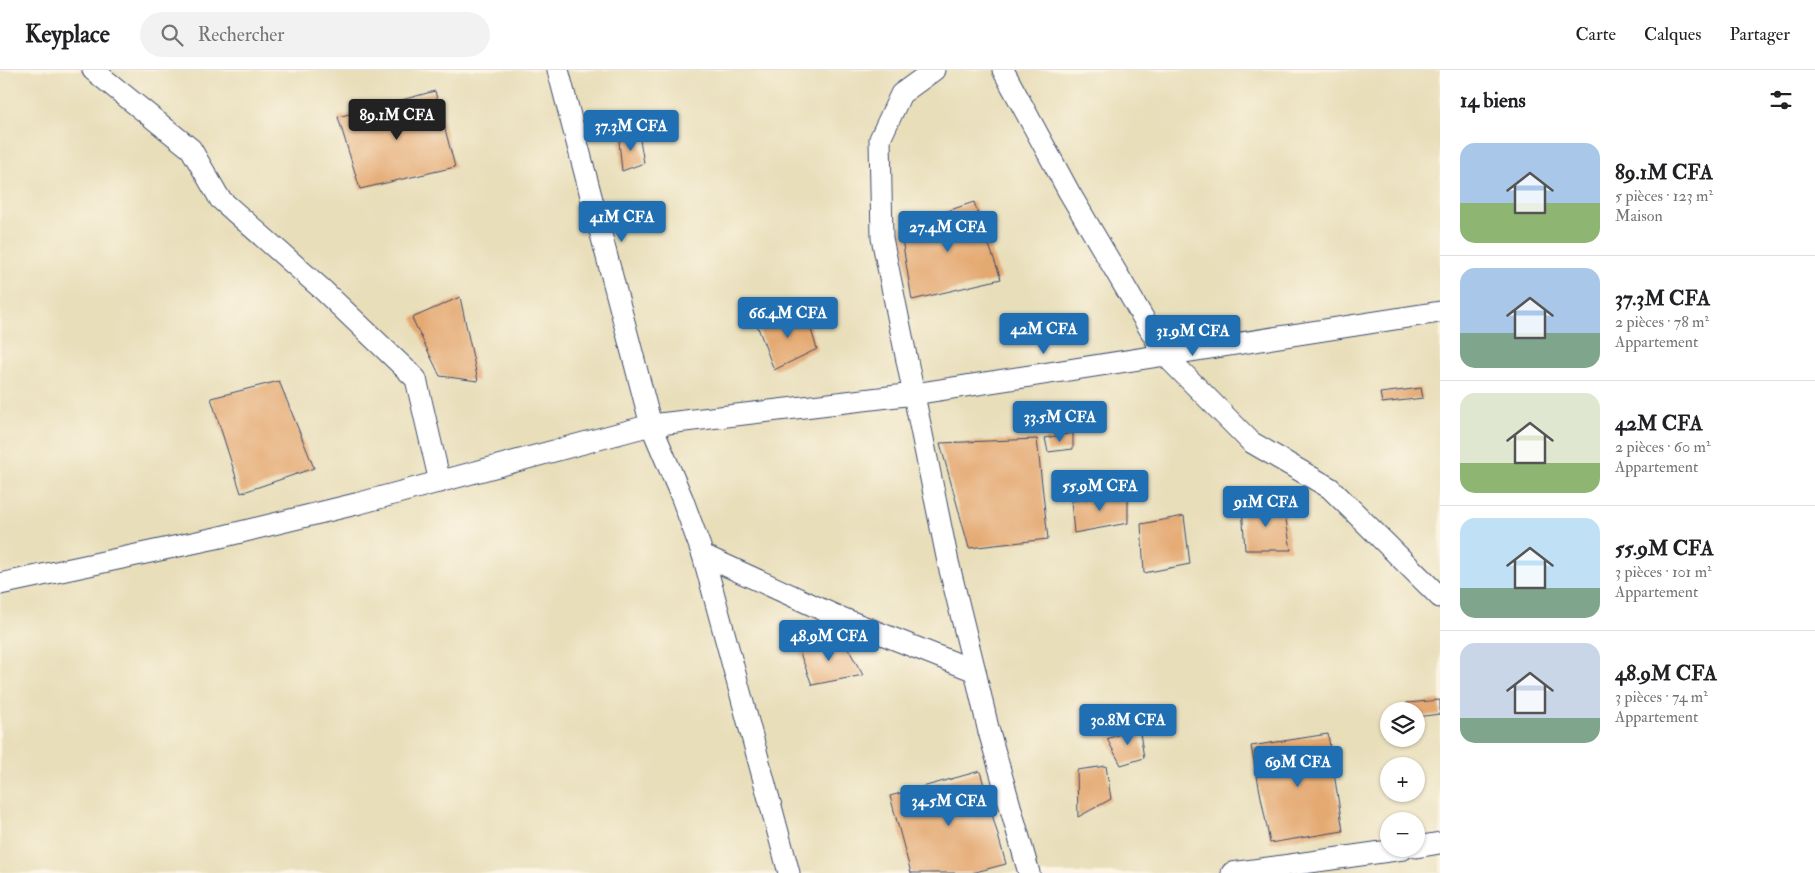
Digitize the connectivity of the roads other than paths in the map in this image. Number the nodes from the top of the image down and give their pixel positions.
1 (93, 70) edge
2 (558, 70) edge
3 (934, 70) edge
4 (1004, 70) edge
5 (1440, 312) edge
6 (1165, 355) junction
7 (914, 394) junction
8 (651, 425) junction
9 (440, 482) junction
10 (702, 554) junction
11 (0, 584) edge
12 (1440, 597) edge
13 (975, 670) junction
14 (1440, 844) edge
15 (1425, 846) edge
16 (1380, 852) edge
17 (789, 873) edge
18 (1029, 873) edge
19 (1232, 873) edge

1 - 9 street
2 - 8 street
3 - 7 street
4 - 6 street
5 - 6 street
6 - 7 street
6 - 12 street
7 - 8 street
7 - 13 street
8 - 9 street
8 - 10 street
9 - 11 street
10 - 13 street
10 - 17 street
13 - 18 street
14 - 15 street
16 - 19 street

